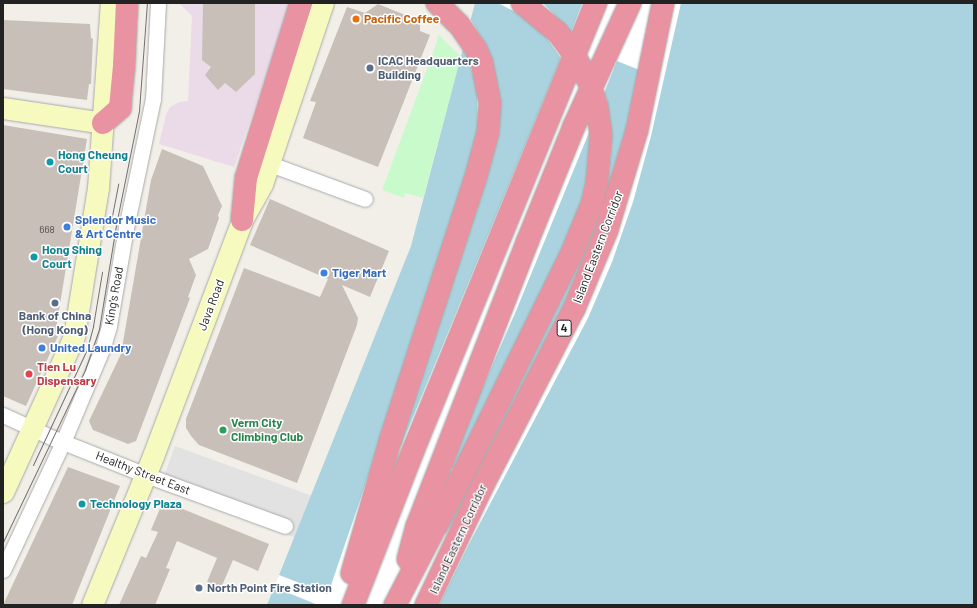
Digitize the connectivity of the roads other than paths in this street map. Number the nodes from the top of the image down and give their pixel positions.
1 (111, 3) edge
2 (128, 3) edge
3 (158, 3) edge
4 (301, 3) edge
5 (323, 3) edge
6 (437, 3) edge
7 (522, 3) edge
8 (596, 3) edge
9 (630, 3) edge
10 (663, 3) edge
11 (3, 108) edge
12 (103, 123) junction
13 (270, 164) junction
14 (365, 199) dead end
15 (242, 220) junction
16 (3, 415) edge
17 (33, 429) junction
18 (64, 442) junction
19 (146, 475) junction
20 (3, 492) edge
21 (286, 526) dead end
22 (3, 570) edge
23 (397, 600) edge
24 (92, 605) edge
25 (344, 605) edge
26 (353, 605) edge
27 (426, 605) edge

1 - 12 main road
2 - 12 highway
3 - 18 street, King's Road
4 - 15 highway
5 - 13 main road, Java Road
6 - 25 highway
7 - 23 highway
8 - 26 highway
9 - 23 highway
10 - 27 highway, Island Eastern Corridor / 4
11 - 12 main road
12 - 17 main road
13 - 14 street
13 - 15 main road, Java Road
15 - 19 main road, Java Road
16 - 17 street, Healthy Street East
17 - 18 street, Healthy Street East
17 - 20 main road
18 - 19 street, Healthy Street East
18 - 22 street, King's Road
19 - 21 street, Healthy Street East
19 - 24 main road, Java Road

